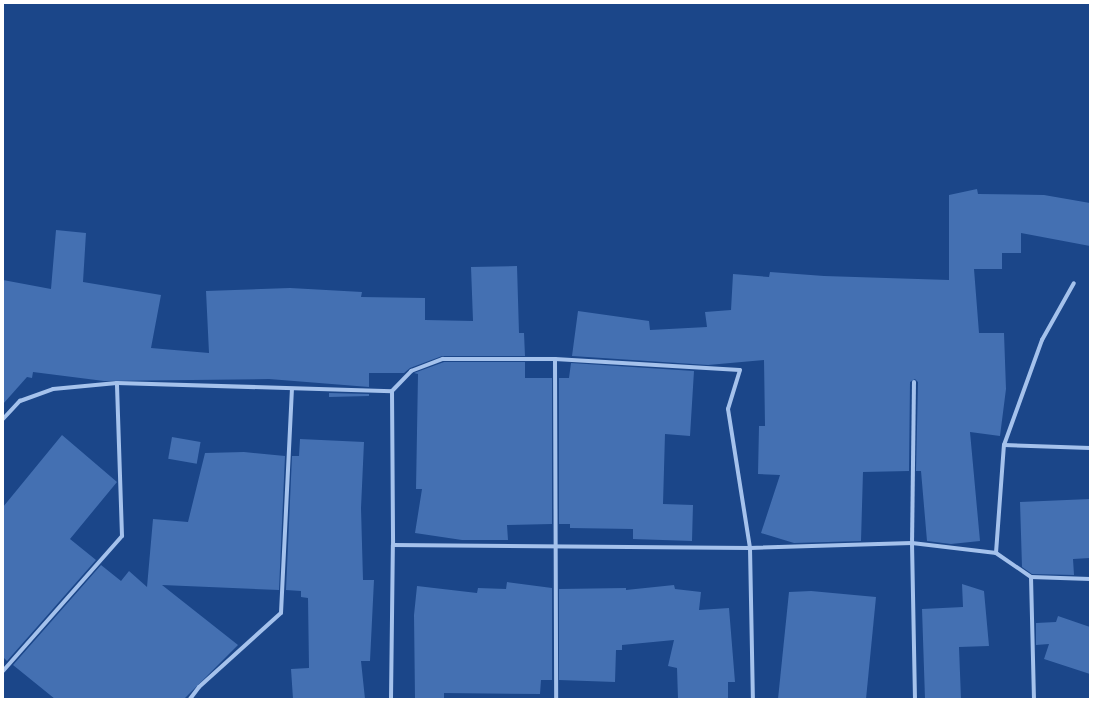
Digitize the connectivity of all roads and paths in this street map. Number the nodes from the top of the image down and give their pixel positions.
1 (1074, 283) dead end
2 (555, 359) junction
3 (117, 382) junction
4 (914, 382) dead end
5 (292, 389) junction
6 (392, 391) junction
7 (3, 419) edge
8 (1004, 445) junction
9 (1090, 448) edge
10 (912, 543) junction
11 (393, 545) junction
12 (555, 547) junction
13 (750, 548) junction
14 (996, 553) junction
15 (1031, 577) junction
16 (1090, 579) edge
17 (3, 670) edge
18 (190, 699) edge
19 (391, 699) edge
20 (556, 699) edge
21 (753, 699) edge
22 (915, 699) edge
23 (1034, 699) edge

1 - 8 street
2 - 6 street
2 - 12 street
2 - 13 street
3 - 5 street
3 - 7 street
3 - 17 street
4 - 10 street
5 - 6 street
5 - 18 street
6 - 11 street
8 - 9 street
8 - 14 street
10 - 13 street
10 - 14 street
10 - 22 street
11 - 12 street
11 - 19 street
12 - 13 street
12 - 20 street
13 - 21 street
14 - 15 street
15 - 16 street
15 - 23 street

